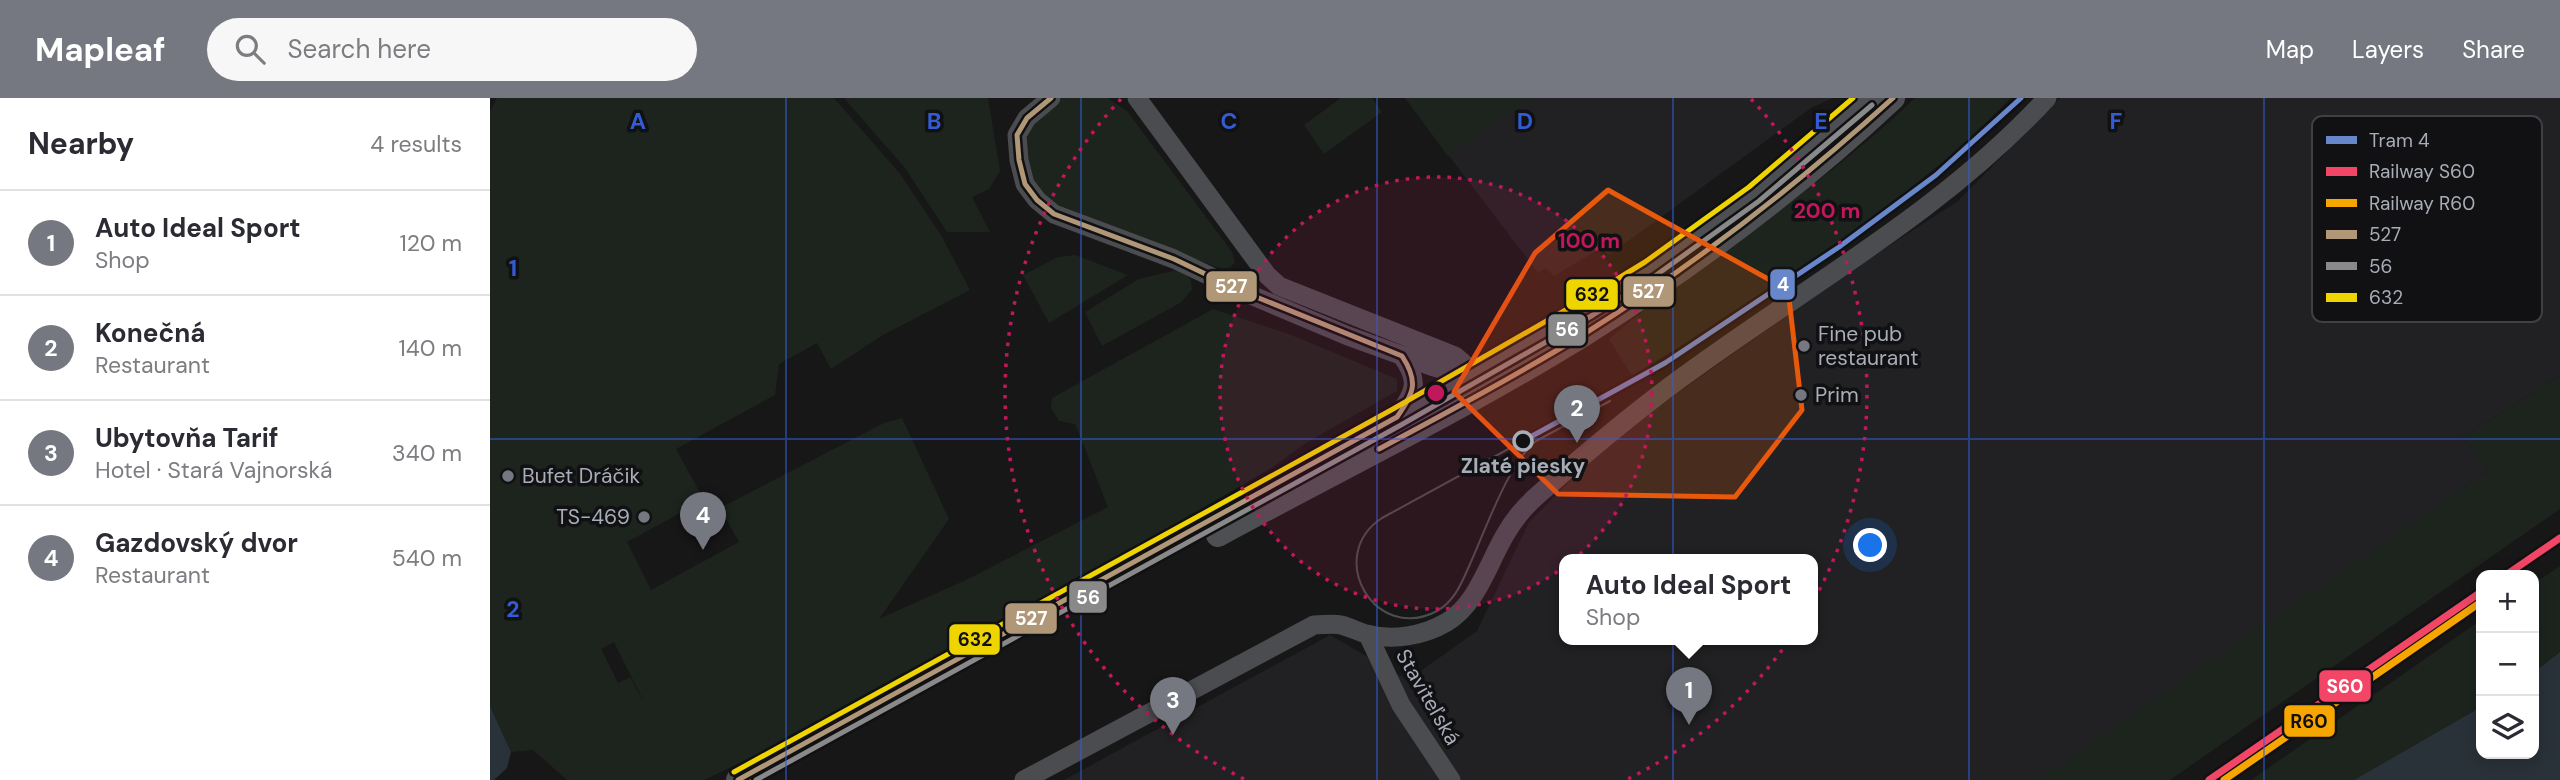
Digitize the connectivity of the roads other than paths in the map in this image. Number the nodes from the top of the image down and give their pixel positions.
1 (1051, 98) edge
2 (1137, 98) edge
3 (1866, 98) edge
4 (1893, 98) edge
5 (2047, 98) edge
6 (1402, 356) junction
7 (1512, 377) junction
8 (1466, 378) junction
9 (1397, 417) junction
10 (1428, 422) junction
11 (1368, 635) junction
12 (738, 780) edge
13 (773, 780) edge
14 (1024, 780) edge
15 (1451, 780) edge

1 - 6 street
2 - 8 street
3 - 8 main road
4 - 7 main road
5 - 11 street
6 - 8 street
6 - 9 street
7 - 8 street
7 - 10 main road
8 - 9 main road
8 - 10 street
9 - 12 main road
10 - 13 main road
11 - 14 street
11 - 15 street, Staviteľská

